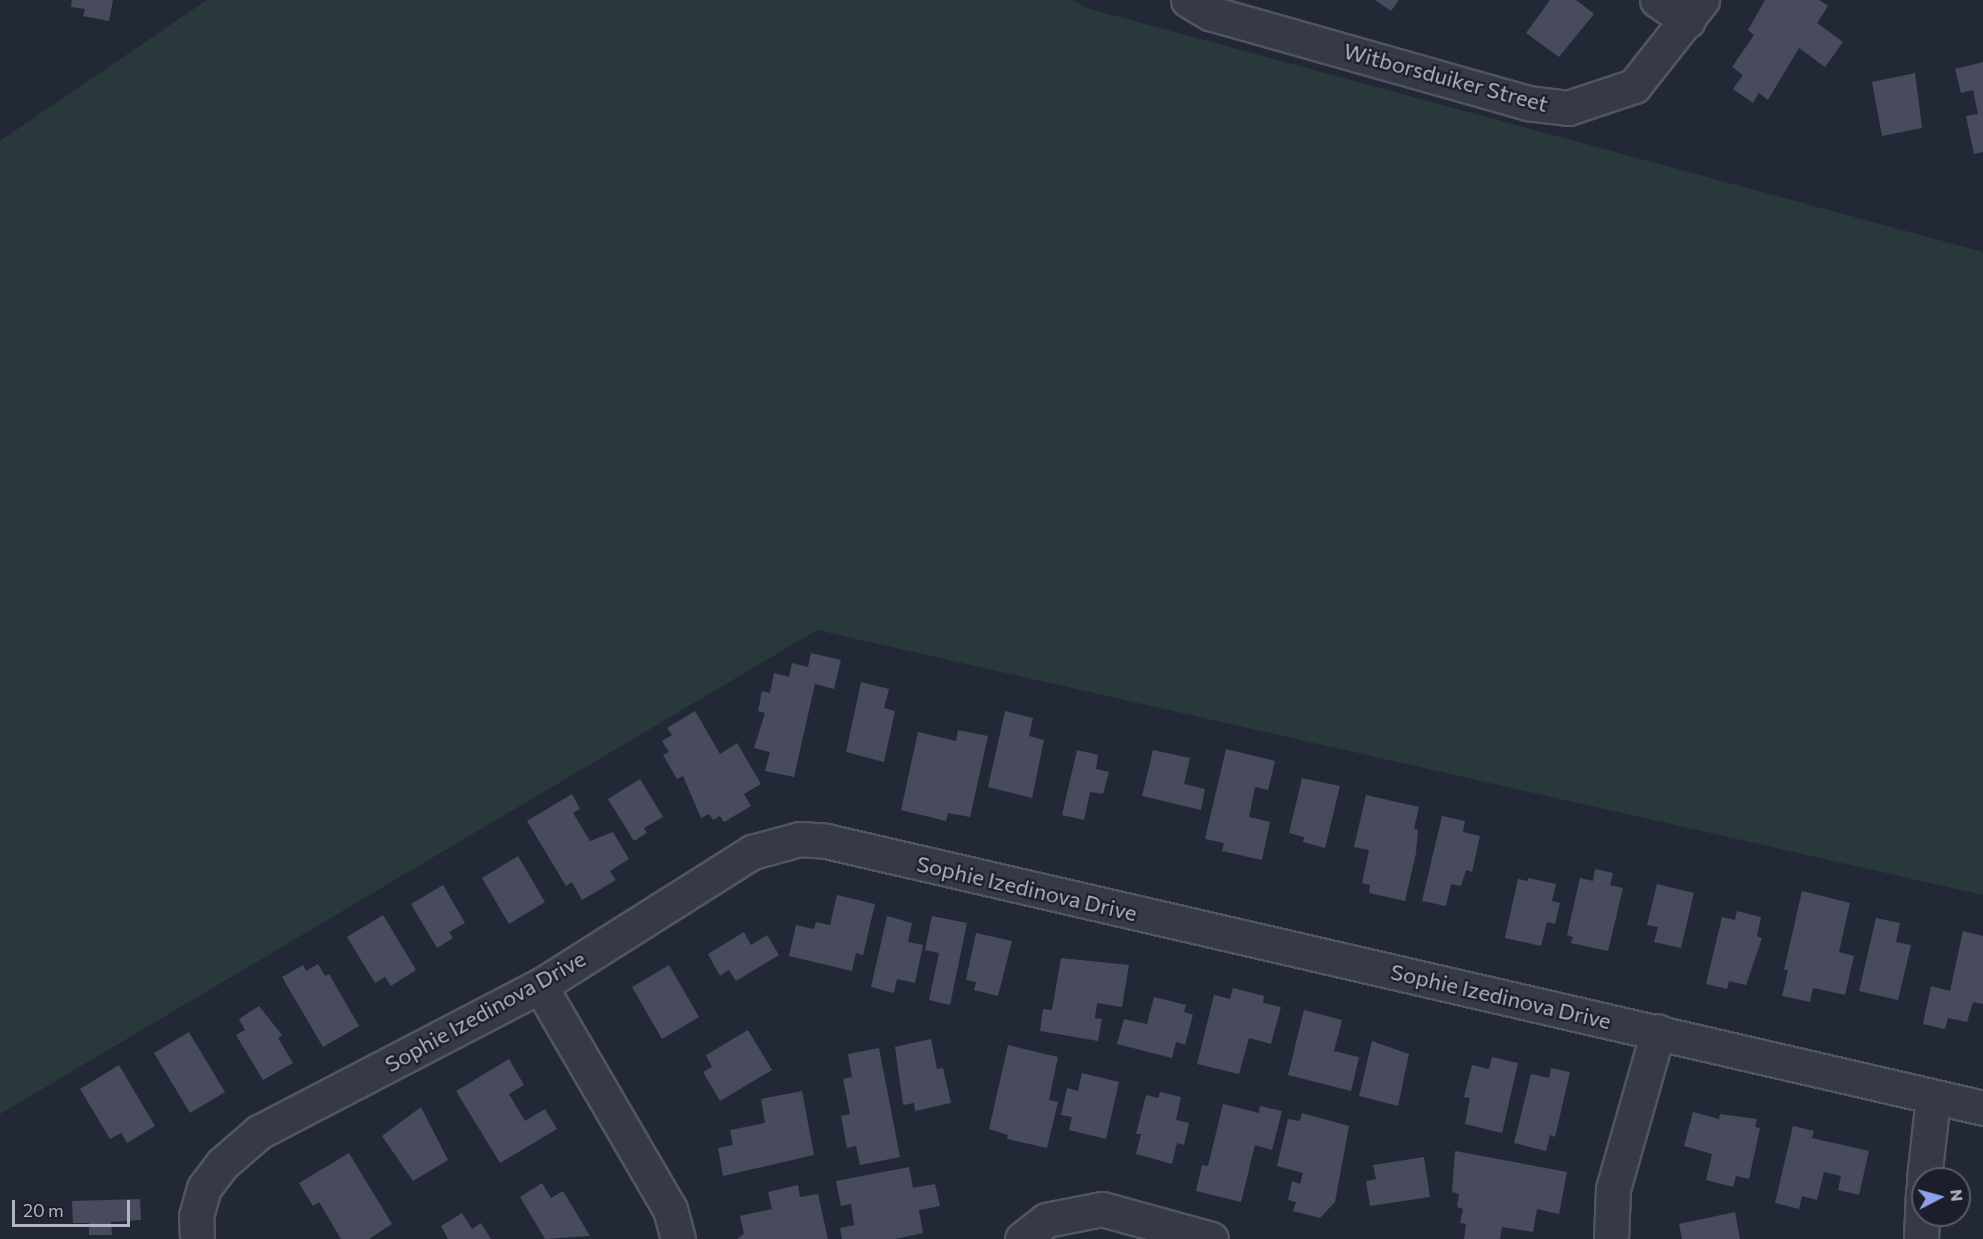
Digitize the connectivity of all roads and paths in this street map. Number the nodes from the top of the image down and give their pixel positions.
1 (1188, 0) edge
2 (1658, 0) edge
3 (1695, 10) edge
4 (540, 986) junction
5 (1658, 1031) junction
6 (1933, 1097) junction
7 (1983, 1108) edge
8 (1925, 1167) edge
9 (197, 1239) edge
10 (678, 1239) edge
11 (1022, 1239) edge
12 (1211, 1239) edge
13 (1611, 1239) edge

1 - 3 street, Witborsduiker Street
2 - 3 street
4 - 5 street, Sophie Izedinova Drive
4 - 9 street, Sophie Izedinova Drive
4 - 10 street
5 - 6 street, Sophie Izedinova Drive
5 - 13 street
6 - 7 street, Sophie Izedinova Drive
6 - 8 street
11 - 12 street

